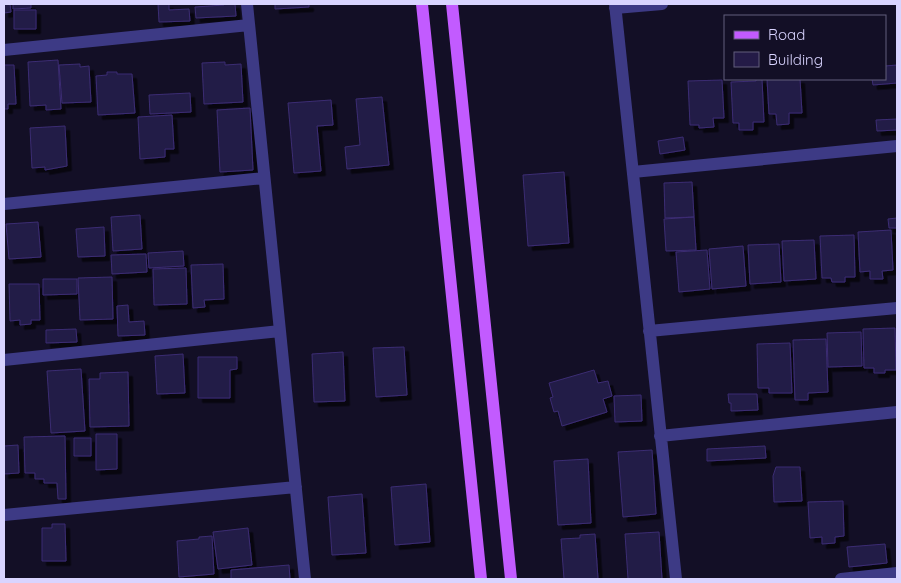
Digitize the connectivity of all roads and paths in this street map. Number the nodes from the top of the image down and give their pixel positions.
1 (247, 4) edge
2 (422, 4) edge
3 (452, 4) edge
4 (662, 4) edge
5 (615, 6) edge
6 (249, 25) junction
7 (4, 50) edge
8 (897, 146) edge
9 (633, 172) junction
10 (264, 178) junction
11 (4, 204) edge
12 (897, 308) edge
13 (280, 331) junction
14 (649, 331) junction
15 (4, 360) edge
16 (897, 412) edge
17 (660, 436) junction
18 (296, 487) junction
19 (4, 515) edge
20 (897, 573) edge
21 (305, 579) edge
22 (481, 579) edge
23 (511, 579) edge
24 (676, 579) edge
25 (841, 579) edge

1 - 6 street
2 - 22 main road
3 - 23 main road
4 - 5 street
5 - 9 street
6 - 7 street
6 - 10 street
8 - 9 street
9 - 14 street
10 - 11 street
10 - 13 street
12 - 14 street
13 - 15 street
13 - 18 street
14 - 17 street
16 - 17 street
17 - 24 street
18 - 19 street
18 - 21 street
20 - 25 street

